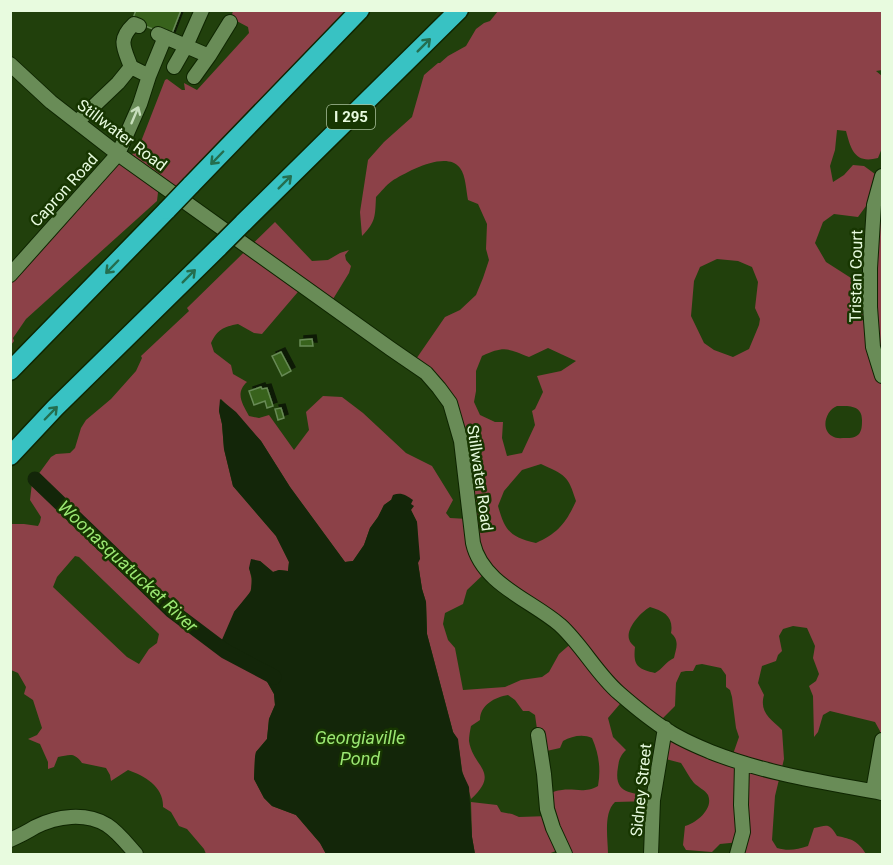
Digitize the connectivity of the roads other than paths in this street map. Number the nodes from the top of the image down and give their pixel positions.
1 (202, 10) edge
2 (347, 10) edge
3 (360, 10) edge
4 (459, 10) edge
5 (230, 22) dead end
6 (139, 26) dead end
7 (186, 46) junction
8 (209, 56) junction
9 (10, 64) edge
10 (131, 67) junction
11 (174, 67) dead end
12 (149, 76) junction
13 (194, 77) dead end
14 (274, 99) junction
15 (77, 122) junction
16 (118, 154) junction
17 (882, 176) edge
18 (10, 275) edge
19 (10, 371) edge
20 (882, 376) edge
21 (10, 456) edge
22 (665, 728) junction
23 (538, 735) dead end
24 (882, 740) edge
25 (742, 764) junction
26 (878, 792) edge
27 (10, 840) edge
28 (136, 855) edge
29 (565, 855) edge
30 (651, 855) edge
31 (737, 855) edge

1 - 7 street
2 - 14 highway
3 - 14 highway
21 -> 4 highway, I 295, bridge
5 - 8 street
6 - 10 street
7 - 8 street
7 - 11 street
7 - 12 street, Capron Road
8 - 13 street
9 - 15 street, Stillwater Road
10 - 12 street
10 - 15 street
16 -> 12 street, Capron Road
14 -> 19 highway, bridge
15 - 16 street, Stillwater Road
16 - 18 street, Capron Road
16 - 22 street, Stillwater Road
17 - 20 street, Tristan Court
22 - 25 street, Stillwater Road
22 - 30 street, Sidney Street
23 - 29 street
24 - 26 street
25 - 26 street, Stillwater Road
25 - 31 street
27 - 28 street

